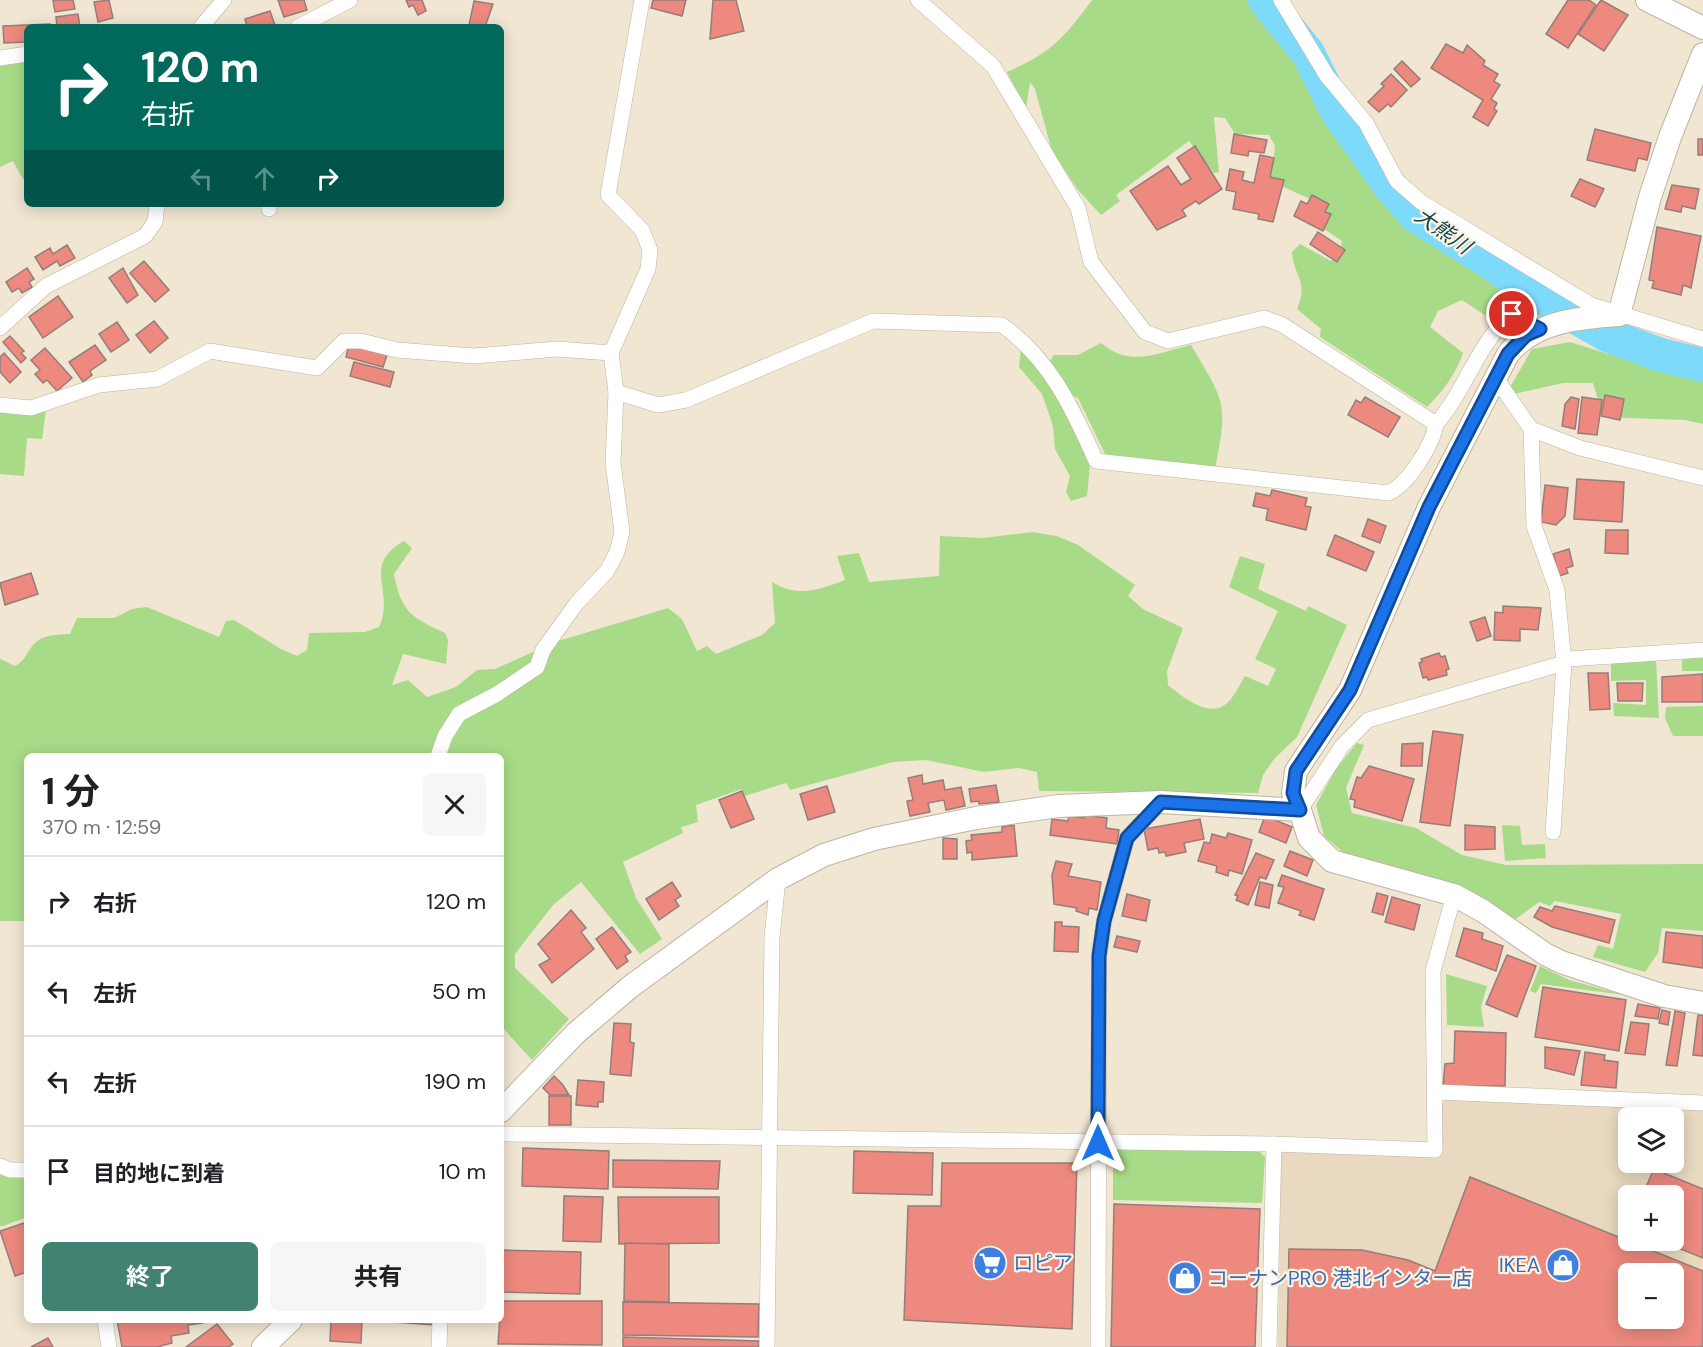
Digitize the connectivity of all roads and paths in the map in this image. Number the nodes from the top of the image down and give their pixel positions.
1 (224, 0) edge
2 (350, 0) edge
3 (642, 0) edge
4 (918, 0) edge
5 (1647, 0) edge
6 (1287, 2) edge
7 (204, 24) edge
8 (304, 24) edge
9 (1703, 28) edge
10 (24, 54) edge
11 (1703, 54) edge
12 (0, 58) edge
13 (158, 207) edge
14 (1619, 315) junction
15 (1545, 327) junction
16 (0, 328) edge
17 (1703, 339) edge
18 (611, 353) junction
19 (1495, 377) junction
20 (616, 393) junction
21 (0, 405) edge
22 (1436, 424) junction
23 (1532, 429) junction
24 (1703, 478) edge
25 (1703, 650) edge
26 (1563, 663) junction
27 (439, 753) edge
28 (1161, 802) junction
29 (1300, 810) junction
30 (1553, 832) dead end
31 (778, 879) junction
32 (1454, 895) junction
33 (1703, 1003) edge
34 (1436, 1092) junction
35 (1703, 1103) edge
36 (504, 1108) edge
37 (504, 1134) edge
38 (771, 1138) junction
39 (1098, 1143) junction
40 (1274, 1144) junction
41 (0, 1166) edge
42 (24, 1170) edge
43 (105, 1323) edge
44 (288, 1323) edge
45 (440, 1323) edge
46 (109, 1347) edge
47 (264, 1347) edge
48 (439, 1347) edge
49 (767, 1347) edge
50 (1098, 1347) edge
51 (1269, 1347) edge

1 - 7 street
2 - 8 street
3 - 18 street
4 - 22 street
5 - 9 street
6 - 14 street
10 - 12 street
11 - 14 street
13 - 16 street
14 - 15 street
14 - 17 street
15 - 19 street
15 - 22 street
18 - 20 street
18 - 21 street
19 - 23 street
19 - 29 street
20 - 22 street
20 - 27 street
23 - 24 street
23 - 26 street
25 - 26 street
26 - 29 street
26 - 30 street
28 - 29 street
28 - 31 street
28 - 39 street
29 - 32 street
31 - 36 street
31 - 38 street
32 - 33 street
32 - 34 street
34 - 35 street
34 - 40 street
37 - 38 street
38 - 39 street
38 - 49 street
39 - 40 street
39 - 50 street
40 - 51 street
41 - 42 street
43 - 46 street
44 - 47 street
45 - 48 street

